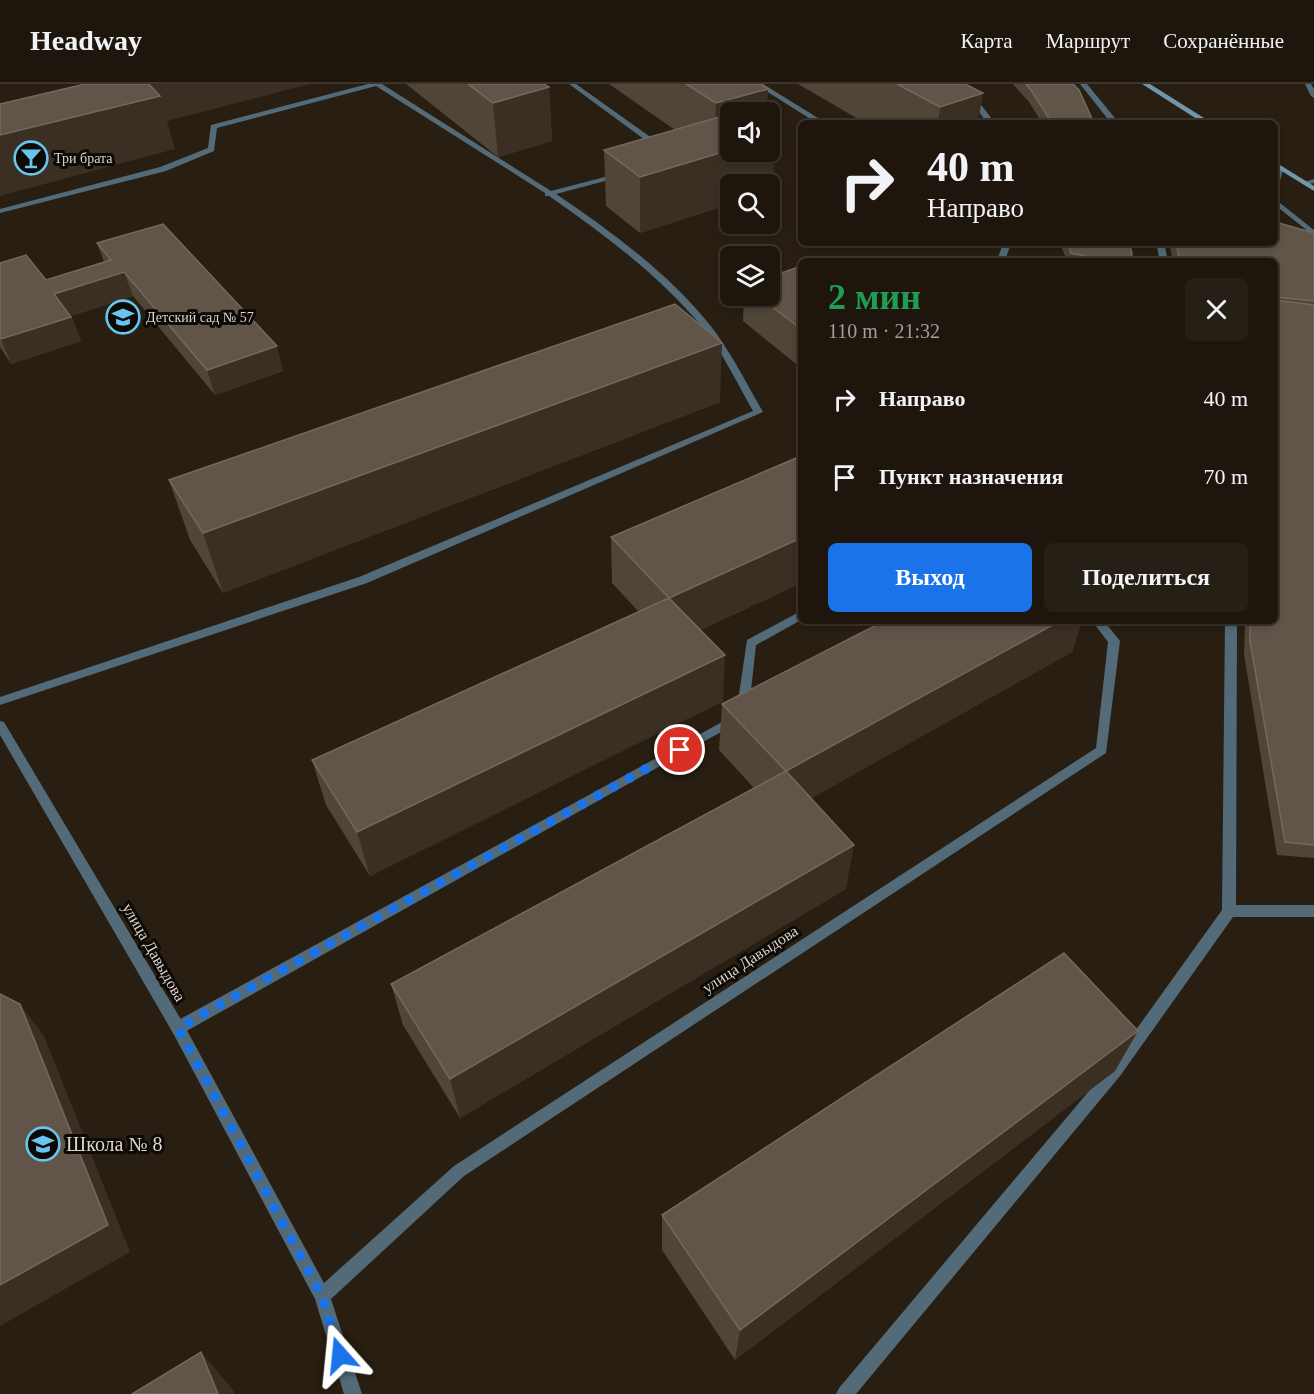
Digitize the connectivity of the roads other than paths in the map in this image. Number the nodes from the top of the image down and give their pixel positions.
1 (377, 84) edge
2 (572, 84) edge
3 (758, 84) edge
4 (962, 84) edge
5 (1083, 84) edge
6 (1145, 84) edge
7 (1308, 84) edge
8 (1314, 96) edge
9 (817, 120) edge
10 (990, 120) edge
11 (1113, 120) edge
12 (1203, 120) edge
13 (668, 152) edge
14 (1278, 167) edge
15 (634, 171) edge
16 (1314, 181) edge
17 (1305, 183) junction
18 (1314, 189) edge
19 (548, 194) junction
20 (1278, 204) edge
21 (0, 211) edge
22 (1314, 234) edge
23 (798, 617) edge
24 (1100, 624) edge
25 (1231, 624) edge
26 (0, 701) edge
27 (0, 725) edge
28 (1229, 910) junction
29 (1314, 911) edge
30 (178, 1028) junction
31 (322, 1296) junction
32 (353, 1394) edge
33 (845, 1394) edge

1 - 19 street
1 - 21 street
2 - 13 street
3 - 9 street
4 - 10 street
5 - 11 street
6 - 12 main road
7 - 8 street
14 - 17 main road
15 - 19 street
16 - 17 street
17 - 18 main road
19 - 26 street
20 - 22 street
23 - 30 street
24 - 31 street, улица Давыдова
25 - 28 street
27 - 30 street, улица Давыдова
28 - 29 street
28 - 33 street
30 - 31 street, улица Давыдова
31 - 32 street, улица Давыдова

